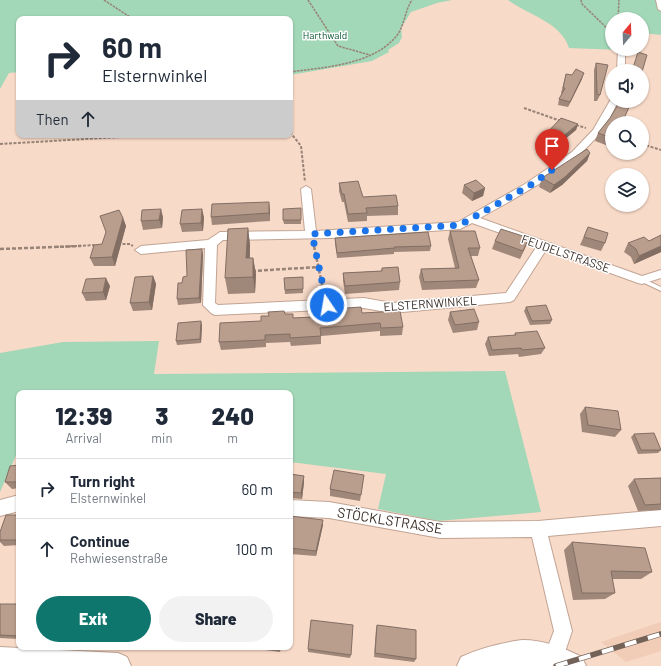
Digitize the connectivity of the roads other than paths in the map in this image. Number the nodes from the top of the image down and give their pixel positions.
1 (659, 0) edge
2 (661, 8) edge
3 (610, 108) edge
4 (306, 189) road end
5 (472, 219) junction
6 (312, 234) junction
7 (211, 244) junction
8 (543, 246) junction
9 (141, 250) road end
10 (661, 274) edge
11 (642, 280) junction
12 (661, 289) edge
13 (16, 504) edge
14 (0, 508) edge
15 (293, 508) edge
16 (661, 518) edge
17 (538, 529) junction
18 (0, 660) edge
19 (564, 662) edge
20 (118, 666) edge
21 (470, 666) edge

1 - 2 street
3 - 5 street
4 - 6 street
5 - 6 street
5 - 8 street, FEUDELSTRASSE
6 - 7 street
7 - 8 street, ELSTERNWINKEL
7 - 9 street
8 - 11 street, FEUDELSTRASSE
10 - 11 street
11 - 12 lane
13 - 14 street
15 - 17 street, STÖCKLSTRASSE
16 - 17 street, STÖCKLSTRASSE
17 - 19 street
18 - 20 main road
19 - 21 main road

